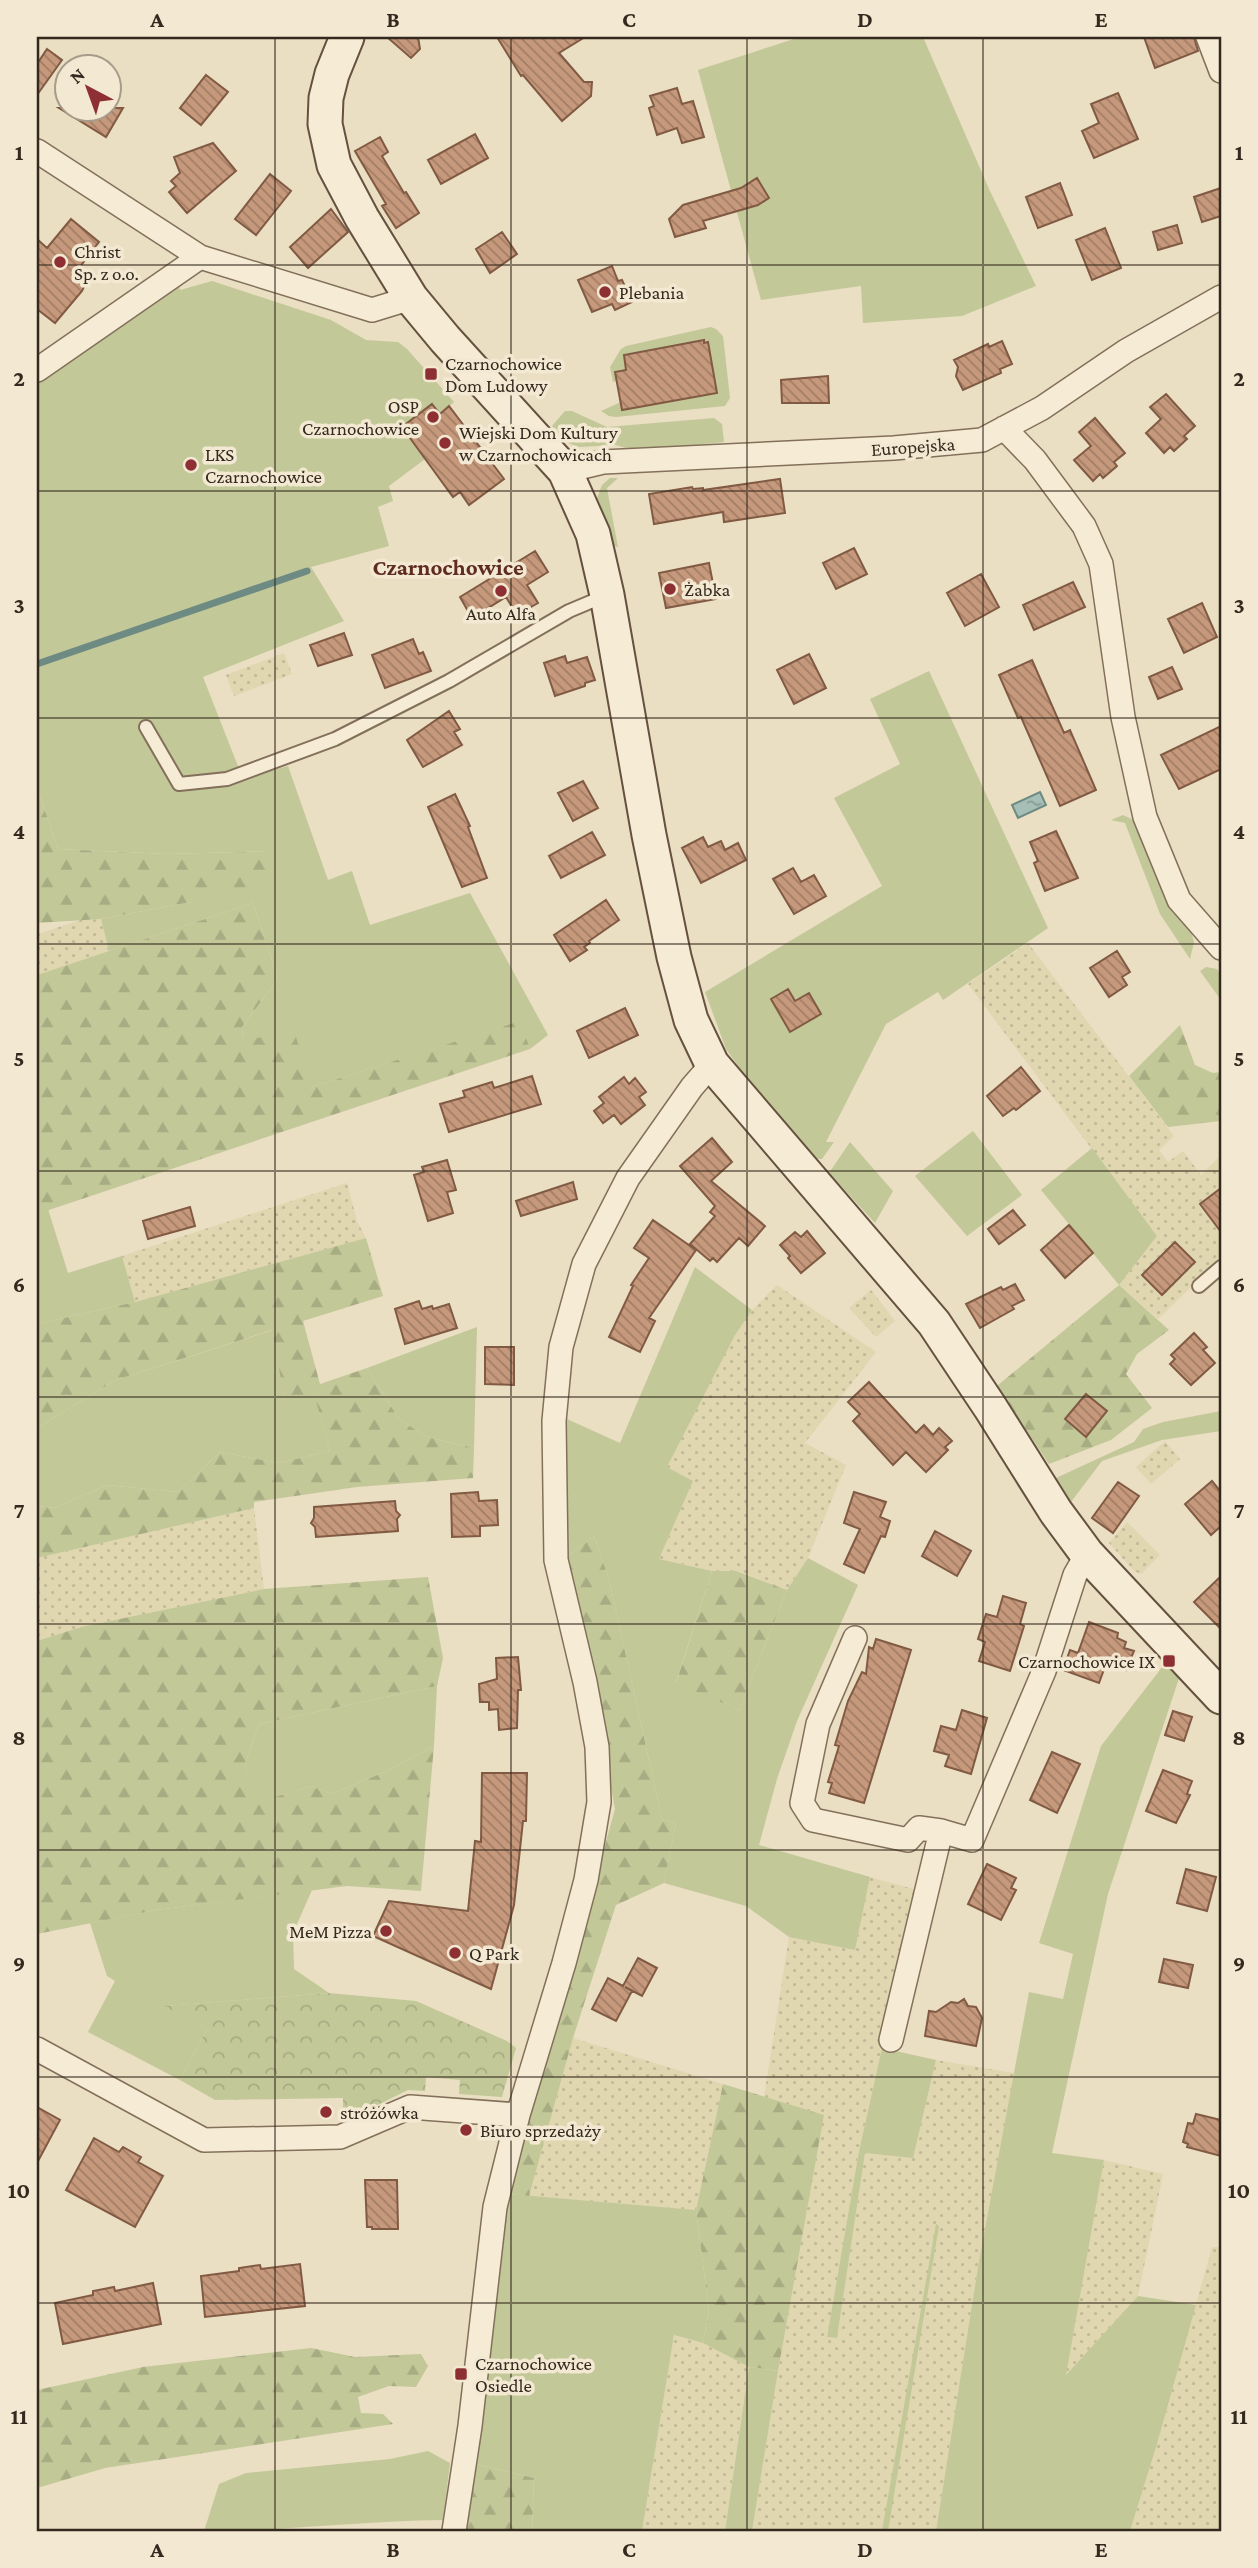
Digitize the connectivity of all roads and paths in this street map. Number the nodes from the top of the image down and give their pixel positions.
1 (347, 37) edge
2 (1208, 37) edge
3 (1221, 71) edge
4 (37, 152) edge
5 (200, 257) junction
6 (1221, 297) edge
7 (411, 298) junction
8 (37, 370) edge
9 (1004, 428) junction
10 (565, 471) junction
11 (607, 595) junction
12 (146, 727) dead end
13 (1221, 948) edge
14 (712, 1064) junction
15 (1221, 1268) edge
16 (1199, 1286) dead end
17 (1087, 1554) junction
18 (855, 1638) dead end
19 (1221, 1697) edge
20 (942, 1831) junction
21 (891, 2040) dead end
22 (37, 2049) edge
23 (517, 2115) junction
24 (454, 2531) edge

1 - 7 street
2 - 3 street
4 - 5 street
5 - 7 street
5 - 8 street
6 - 9 street, Europejska
7 - 10 street
9 - 10 street, Europejska
9 - 13 street
10 - 11 street
11 - 12 lane
11 - 14 street
14 - 17 street
14 - 23 street
15 - 16 lane
17 - 19 street
17 - 20 street
18 - 20 street
20 - 21 street
22 - 23 street
23 - 24 street

